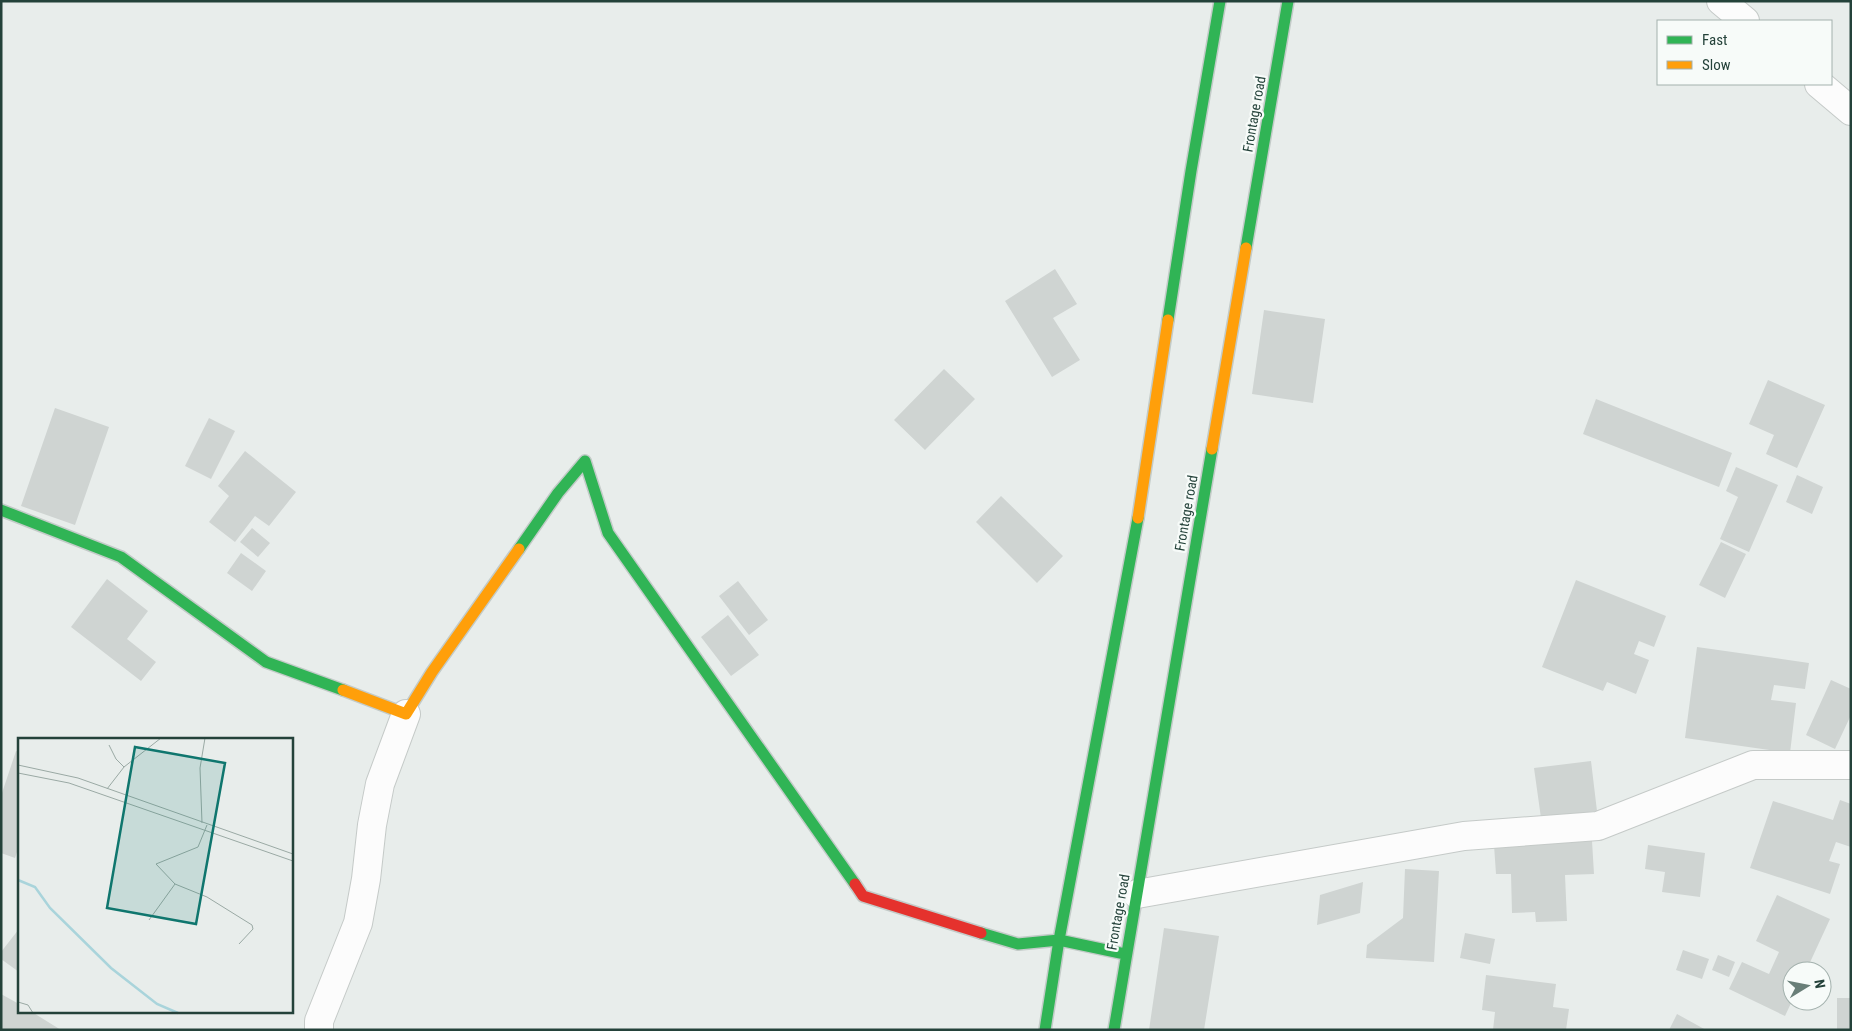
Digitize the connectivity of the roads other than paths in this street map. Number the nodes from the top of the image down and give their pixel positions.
1 (1220, 1) edge
2 (1288, 1) edge
3 (1721, 1) edge
4 (1744, 20) edge
5 (1820, 85) edge
6 (1851, 111) edge
7 (1, 510) edge
8 (406, 714) junction
9 (1851, 765) edge
10 (1137, 894) junction
11 (1059, 940) junction
12 (1125, 954) junction
13 (319, 1030) edge
14 (1045, 1030) edge
15 (1114, 1030) edge

1 - 11 main road
2 - 10 main road, Frontage road
3 - 4 street
5 - 6 street
7 - 8 main road
8 - 11 main road
8 - 13 street
9 - 10 street
10 - 12 main road, Frontage road
11 - 12 main road
11 - 14 main road
12 - 15 main road, Frontage road

